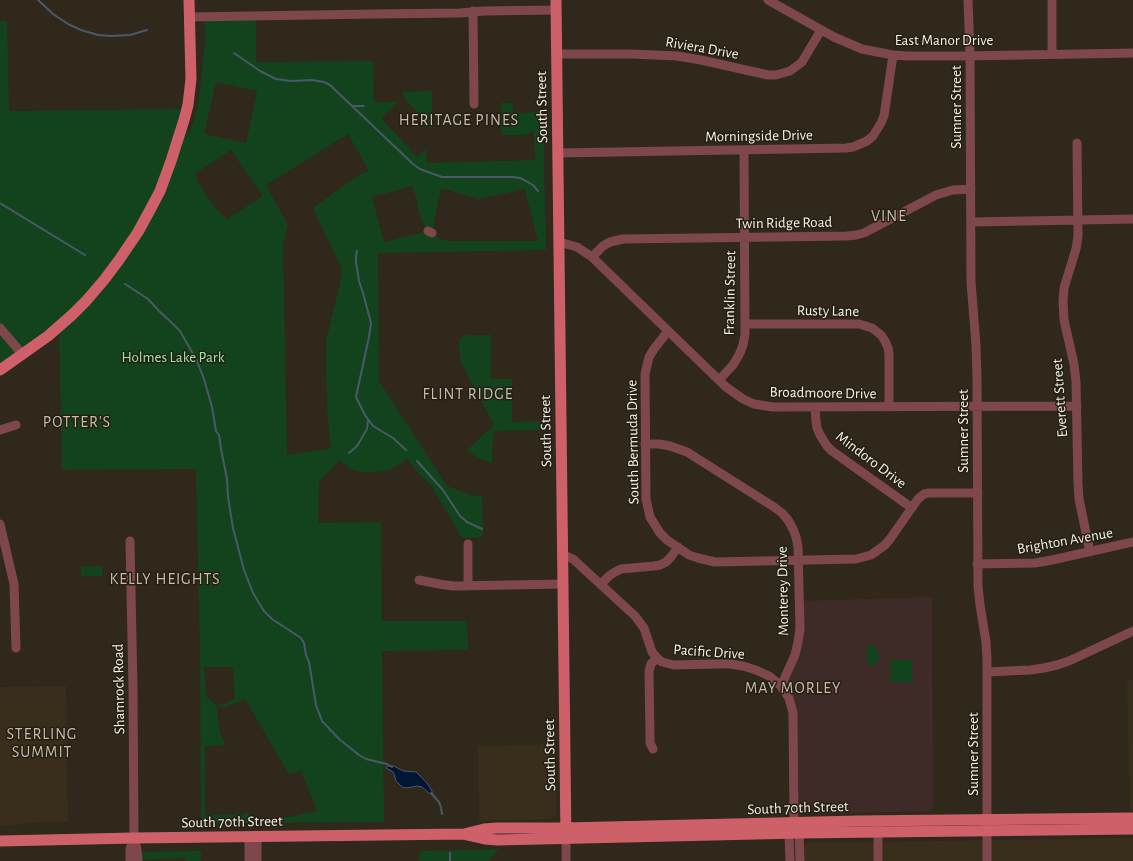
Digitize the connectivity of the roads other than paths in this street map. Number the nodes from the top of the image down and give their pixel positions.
1 (190, 0) edge
2 (768, 0) edge
3 (968, 0) edge
4 (1052, 0) edge
5 (556, 5) edge
6 (473, 11) junction
7 (190, 17) junction
8 (821, 30) junction
9 (1133, 53) edge
10 (556, 54) junction
11 (1052, 54) junction
12 (893, 55) junction
13 (970, 55) junction
14 (474, 104) dead end
15 (1077, 143) dead end
16 (744, 150) junction
17 (558, 153) junction
18 (971, 189) junction
19 (1133, 219) edge
20 (1078, 220) junction
21 (971, 222) junction
22 (744, 238) junction
23 (559, 242) junction
24 (592, 257) junction
25 (745, 324) junction
26 (0, 328) edge
27 (668, 331) junction
28 (23, 354) junction
29 (0, 370) edge
30 (719, 380) junction
31 (1077, 406) junction
32 (816, 407) junction
33 (889, 407) junction
34 (977, 407) junction
35 (16, 425) dead end
36 (0, 430) edge
37 (645, 444) junction
38 (978, 493) junction
39 (912, 508) junction
40 (0, 524) edge
41 (130, 541) dead end
42 (1133, 542) edge
43 (468, 544) dead end
44 (678, 547) junction
45 (1090, 552) junction
46 (562, 554) junction
47 (798, 561) junction
48 (978, 564) junction
49 (420, 580) dead end
50 (563, 584) junction
51 (601, 584) junction
52 (468, 586) junction
53 (1133, 631) edge
54 (16, 648) dead end
55 (657, 658) junction
56 (987, 672) junction
57 (781, 686) junction
58 (653, 749) dead end
59 (1133, 818) edge
60 (878, 822) junction
61 (987, 826) junction
62 (1133, 829) edge
63 (794, 830) junction
64 (878, 833) junction
65 (566, 834) junction
66 (253, 837) junction
67 (134, 838) junction
68 (0, 841) edge
69 (130, 861) edge
70 (138, 861) edge
71 (249, 861) edge
72 (257, 861) edge
73 (566, 861) edge
74 (790, 861) edge
75 (800, 861) edge
76 (878, 861) edge
77 (987, 861) edge

1 - 7 main road
2 - 8 street, East Manor Drive
3 - 13 street, Sumner Street
4 - 11 street
5 - 6 street
5 - 10 main road, South Street
6 - 7 street
6 - 14 street
7 - 28 main road
8 - 10 street, Riviera Drive
8 - 12 street, East Manor Drive
9 - 11 street, East Manor Drive
10 - 17 main road, South Street
11 - 13 street, East Manor Drive
12 - 13 street, East Manor Drive
12 - 16 street, Morningside Drive
13 - 18 street, Sumner Street
15 - 20 street, Everett Street
16 - 17 street, Morningside Drive
16 - 22 street, Franklin Street
17 - 23 main road, South Street
18 - 21 street, Sumner Street
18 - 22 street, Twin Ridge Road
19 - 20 street
20 - 21 street
20 - 31 street, Everett Street
21 - 34 street, Sumner Street
22 - 24 street, Twin Ridge Road
22 - 25 street, Franklin Street
23 - 24 street, Broadmoore Drive
23 - 46 main road, South Street
24 - 27 street, Broadmoore Drive
25 - 30 street, Franklin Street
25 - 33 street, Rusty Lane
26 - 28 street
27 - 30 street, Broadmoore Drive
27 - 37 street, South Bermuda Drive
28 - 29 main road
30 - 32 street, Broadmoore Drive
31 - 34 street, Broadmoore Drive
31 - 45 street, Everett Street
32 - 33 street, Broadmoore Drive
32 - 39 street, Mindoro Drive
33 - 34 street, Broadmoore Drive
34 - 38 street, Sumner Street
35 - 36 street
37 - 44 street, South Bermuda Drive
37 - 47 street, Monterey Drive
38 - 39 street, South Bermuda Drive
38 - 48 street, Sumner Street
39 - 47 street, South Bermuda Drive
40 - 54 street
41 - 67 street, Shamrock Road
42 - 45 street, Brighton Avenue
43 - 52 street
44 - 47 street, South Bermuda Drive
44 - 51 street
45 - 48 street, Brighton Avenue
46 - 50 main road, South Street
46 - 51 street, Pacific Drive
47 - 57 street, Monterey Drive
48 - 56 street, Sumner Street
49 - 52 street
50 - 52 street
50 - 65 main road, South Street
51 - 55 street, Pacific Drive
53 - 56 street
55 - 57 street, Pacific Drive
55 - 58 street
56 - 61 street, Sumner Street
57 - 63 street
59 - 61 main road, South 70th Street
60 - 61 main road, South 70th Street
60 - 63 main road, South 70th Street
60 - 64 street
61 - 62 main road, South 70th Street
61 - 64 main road, South 70th Street
61 - 77 street, Sumner Street
63 - 64 main road, South 70th Street
63 - 65 main road, South 70th Street
63 - 74 street
63 - 75 street
64 - 76 street
65 - 66 main road, South 70th Street
65 - 73 street, South Street
66 - 67 main road, South 70th Street
66 - 71 street
66 - 72 street
67 - 68 main road, South 70th Street
67 - 69 street, Shamrock Road
67 - 70 street, Shamrock Road

